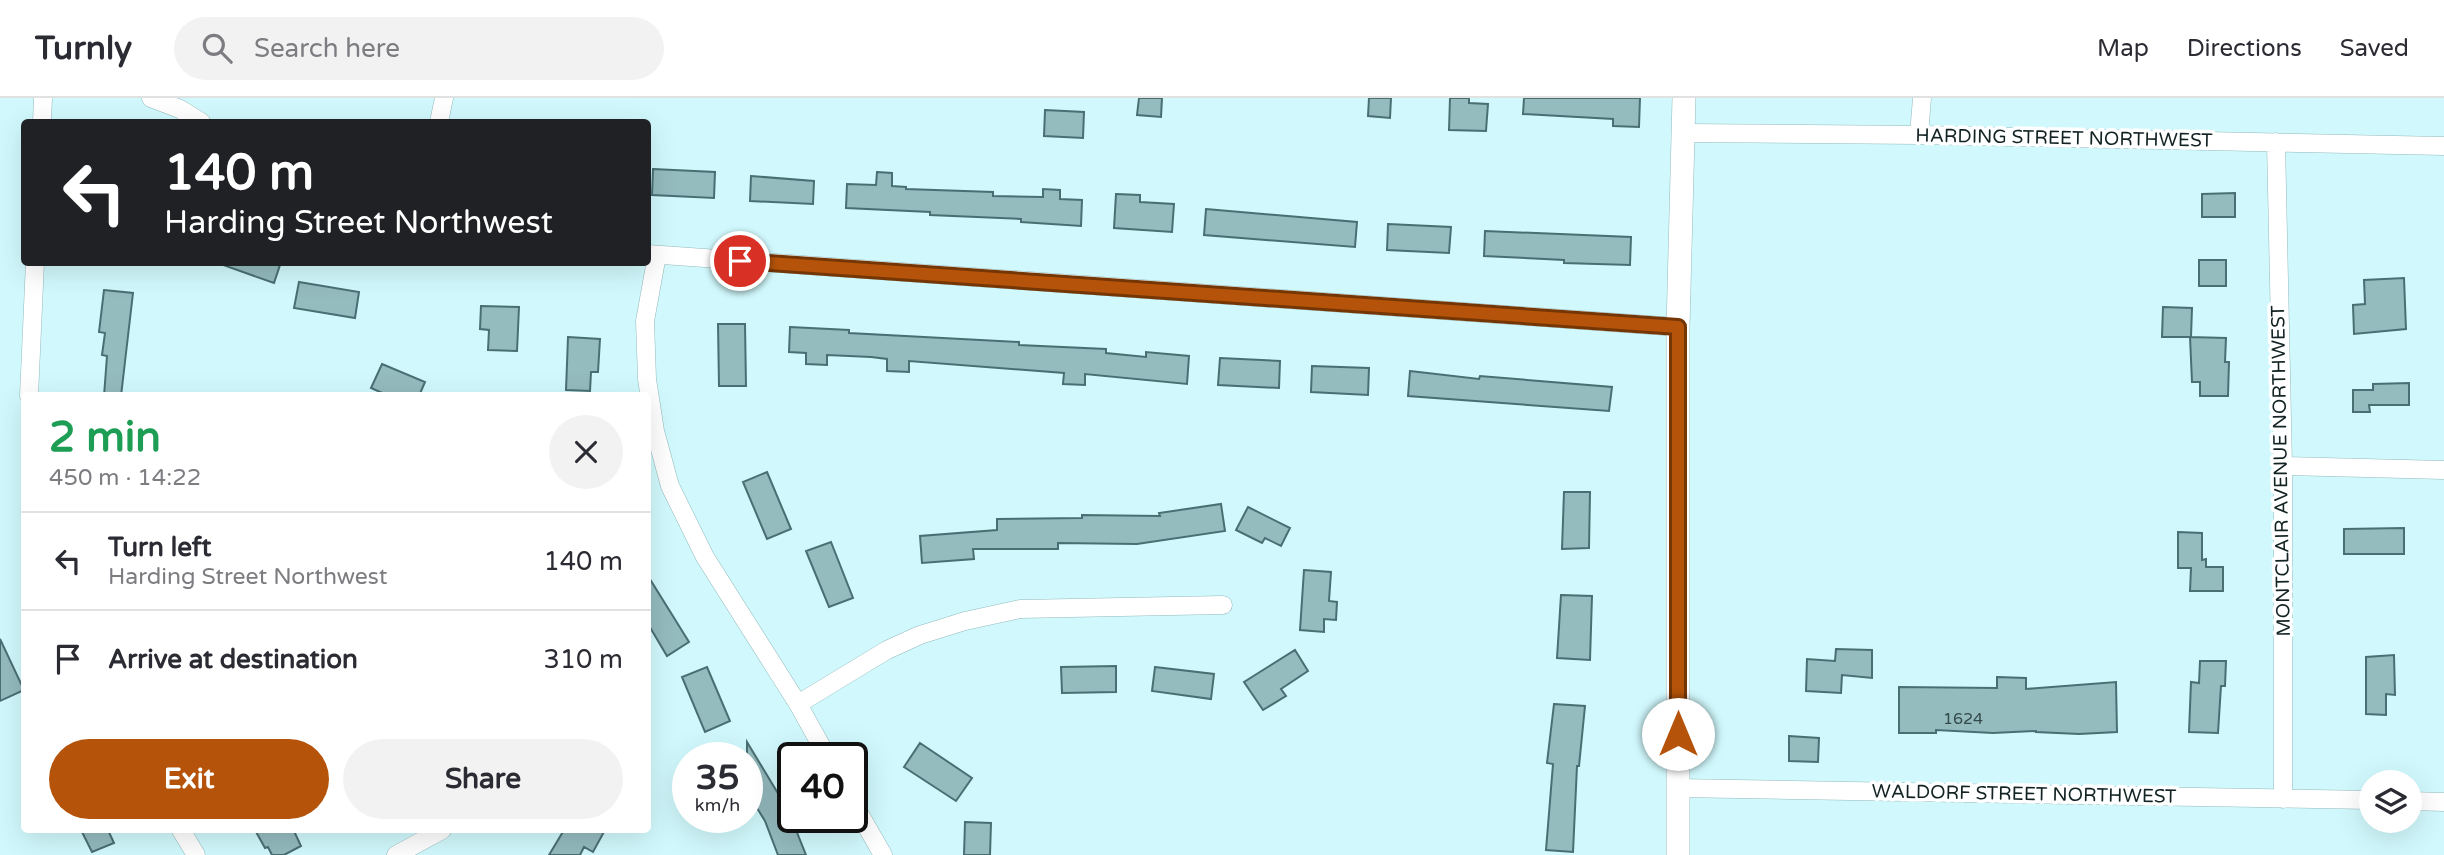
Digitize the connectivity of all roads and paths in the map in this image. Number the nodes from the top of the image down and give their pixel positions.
1 (43, 98) edge
2 (151, 98) edge
3 (444, 98) edge
4 (1684, 98) edge
5 (1922, 98) edge
6 (42, 119) edge
7 (196, 119) edge
8 (440, 119) edge
9 (1684, 132) junction
10 (1919, 135) junction
11 (2276, 142) junction
12 (2444, 146) edge
13 (652, 255) edge
14 (35, 266) edge
15 (651, 266) edge
16 (1678, 327) junction
17 (29, 392) edge
18 (649, 392) edge
19 (651, 405) edge
20 (2283, 466) junction
21 (2444, 470) edge
22 (1223, 605) dead end
23 (798, 704) junction
24 (819, 742) edge
25 (1678, 788) junction
26 (2283, 799) junction
27 (2359, 800) edge
28 (2422, 801) edge
29 (2444, 802) edge
30 (868, 829) edge
31 (183, 833) edge
32 (436, 833) edge
33 (196, 855) edge
34 (396, 855) edge
35 (883, 855) edge
36 (1678, 855) edge

1 - 6 street
2 - 7 street
3 - 8 street
4 - 9 street
5 - 10 street
9 - 10 street, HARDING STREET NORTHWEST
9 - 16 street
10 - 11 street, HARDING STREET NORTHWEST
11 - 12 street, HARDING STREET NORTHWEST
11 - 20 street, MONTCLAIR AVENUE NORTHWEST
13 - 16 street
14 - 17 street
15 - 18 street
16 - 25 street
19 - 23 street
20 - 21 street
20 - 26 street, MONTCLAIR AVENUE NORTHWEST
22 - 23 street
23 - 24 street
25 - 26 street, WALDORF STREET NORTHWEST
25 - 36 street
26 - 27 street, WALDORF STREET NORTHWEST
28 - 29 street
30 - 35 street
31 - 33 street
32 - 34 street

